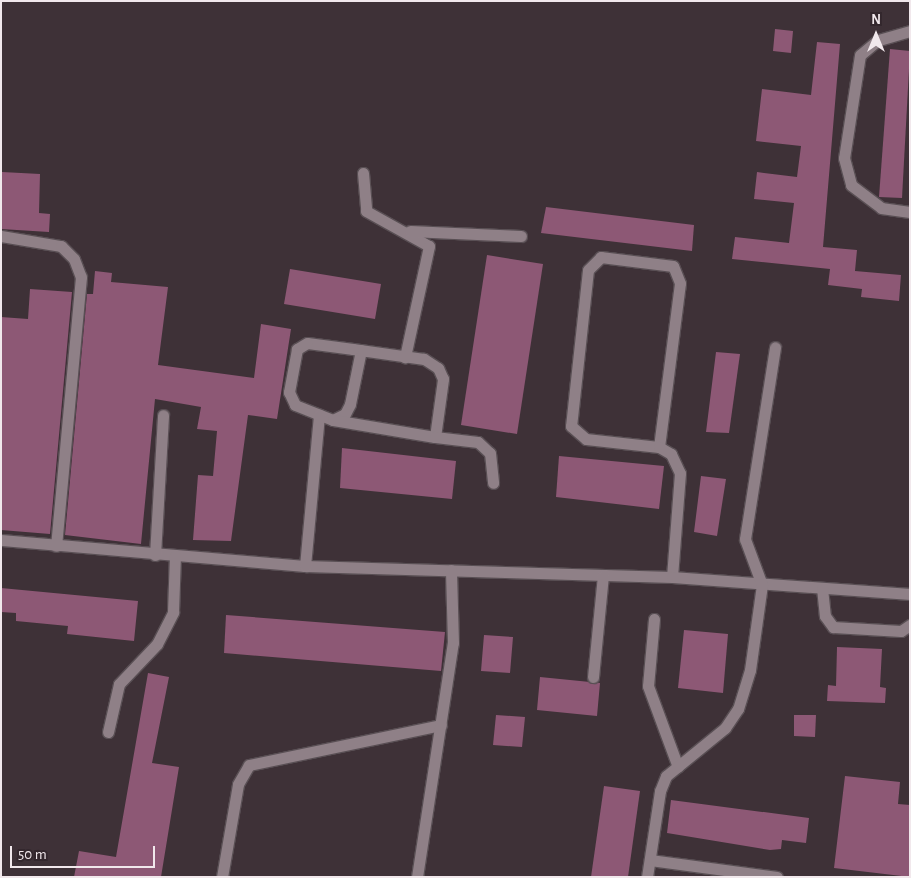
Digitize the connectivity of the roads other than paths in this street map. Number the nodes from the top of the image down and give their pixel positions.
1 (910, 31) edge
2 (363, 173) dead end
3 (910, 212) edge
4 (405, 231) junction
5 (1, 236) edge
6 (520, 236) dead end
7 (776, 347) dead end
8 (361, 350) junction
9 (405, 357) junction
10 (319, 414) junction
11 (163, 415) dead end
12 (333, 420) junction
13 (435, 437) junction
14 (659, 447) junction
15 (493, 483) dead end
16 (1, 540) edge
17 (56, 546) junction
18 (155, 555) junction
19 (176, 556) junction
20 (305, 566) junction
21 (451, 570) junction
22 (602, 575) junction
23 (672, 577) junction
24 (762, 584) junction
25 (822, 588) junction
26 (910, 594) edge
27 (654, 619) dead end
28 (910, 626) edge
29 (593, 677) dead end
30 (442, 725) junction
31 (108, 732) dead end
32 (678, 767) junction
33 (650, 860) junction
34 (755, 875) edge
35 (222, 877) edge
36 (417, 877) edge
37 (647, 877) edge
38 (777, 877) edge

1 - 3 lane
2 - 4 lane
4 - 6 lane
4 - 9 lane
5 - 17 lane
7 - 24 lane
8 - 9 lane
8 - 10 lane
8 - 12 lane
9 - 13 lane
10 - 12 lane
10 - 20 lane
11 - 18 lane
12 - 13 lane
13 - 15 lane
14 - 14 lane
14 - 23 lane
16 - 17 lane
17 - 18 lane
18 - 19 lane
19 - 20 lane
19 - 31 lane
20 - 21 lane
21 - 22 lane
21 - 30 lane
22 - 23 lane
22 - 29 lane
23 - 24 lane
24 - 25 lane
24 - 32 lane
25 - 26 lane
25 - 28 lane
27 - 32 lane
30 - 35 lane
30 - 36 lane
32 - 33 lane
33 - 34 lane
33 - 37 lane
34 - 38 lane

